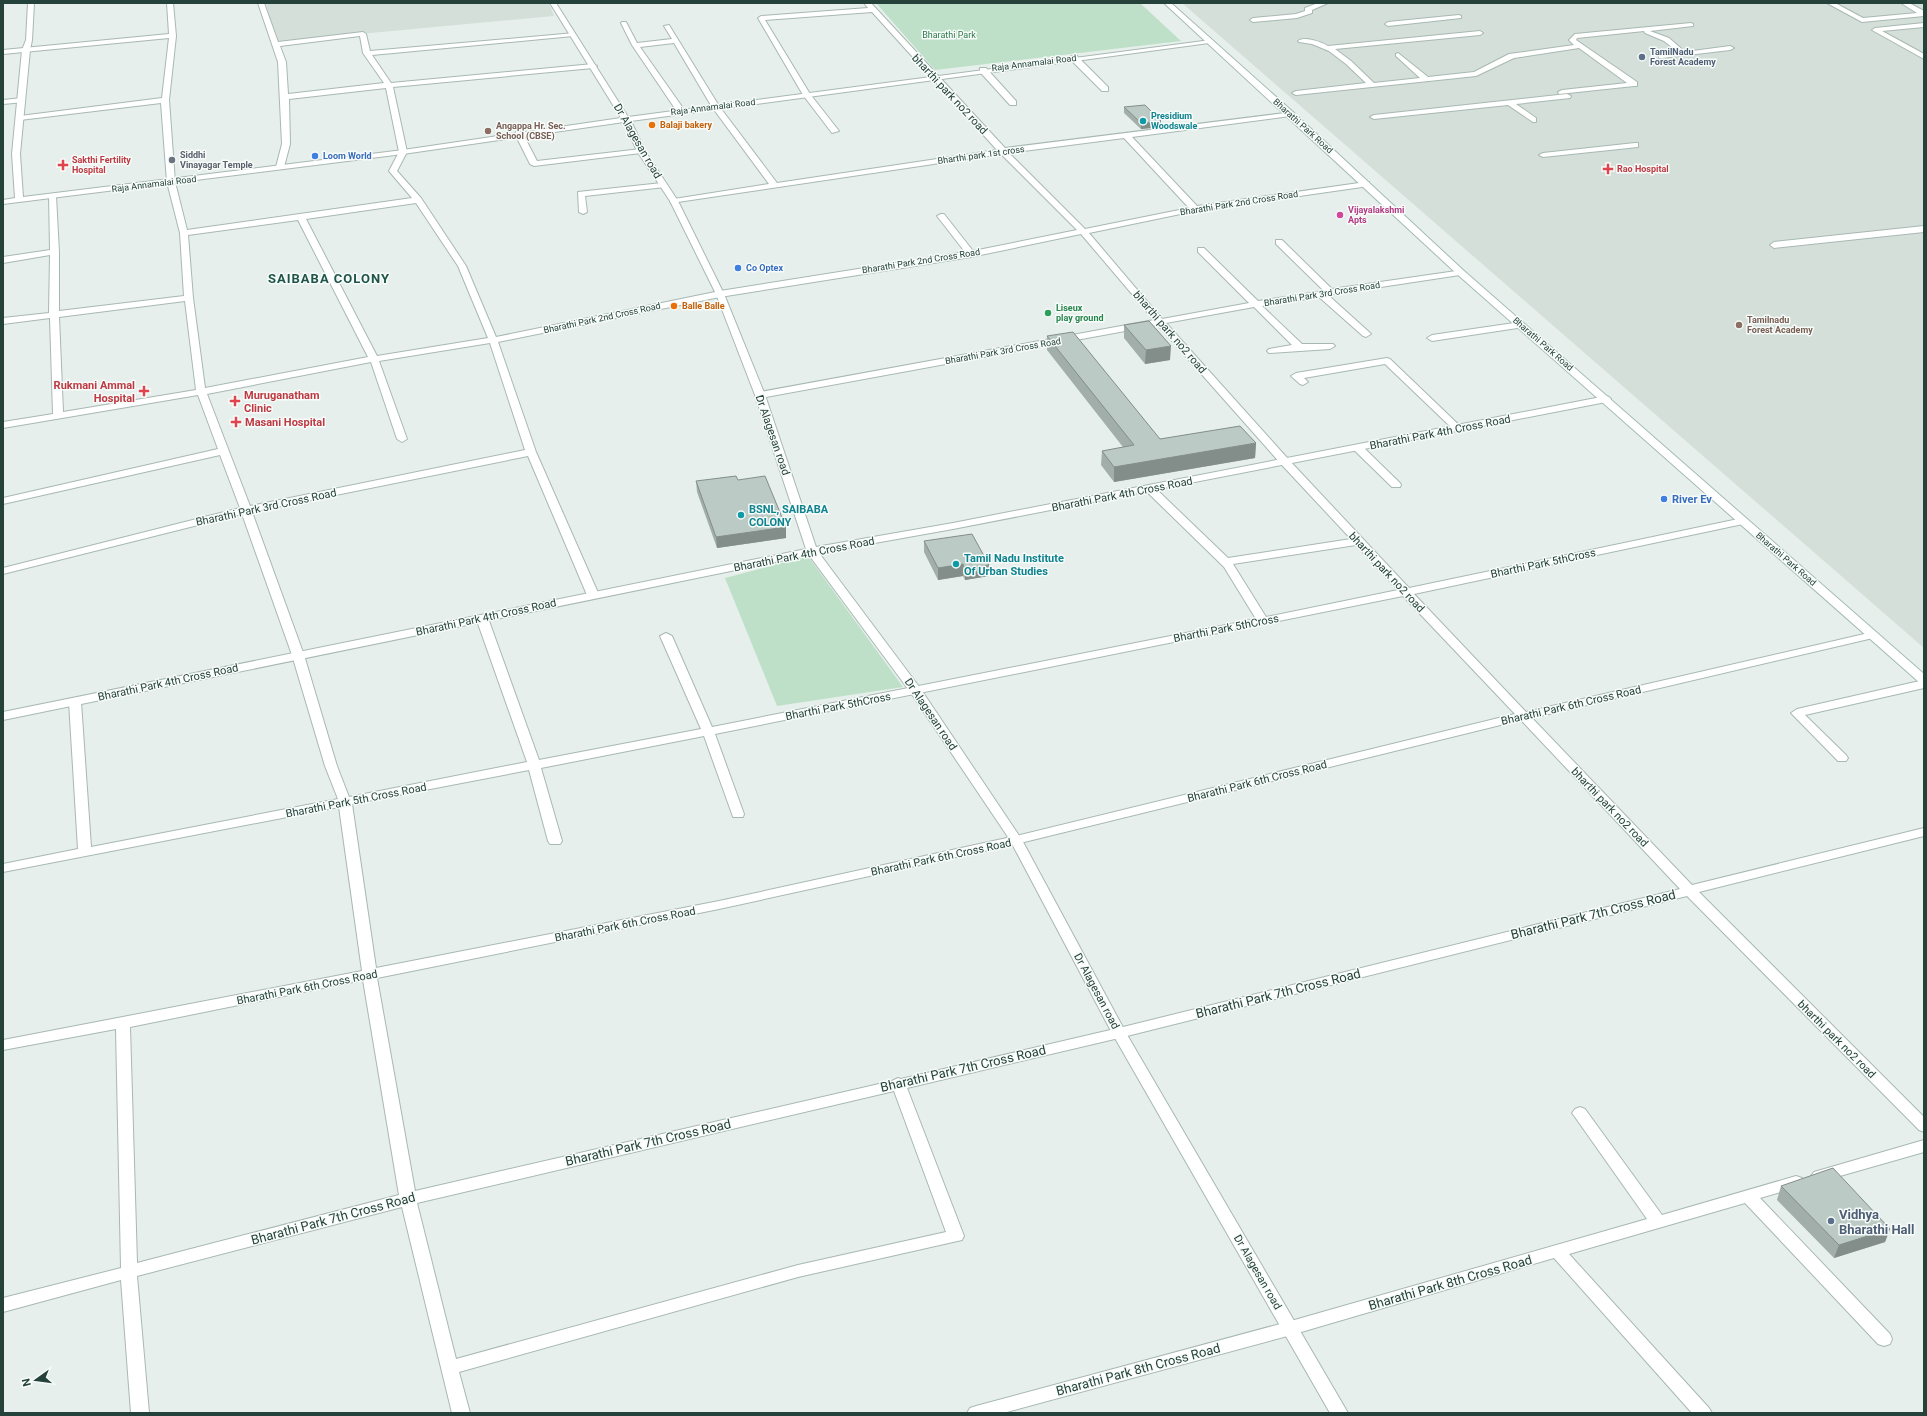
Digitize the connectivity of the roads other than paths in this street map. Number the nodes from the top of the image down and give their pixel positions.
1 (31, 3) edge
2 (170, 3) edge
3 (261, 3) edge
4 (553, 3) edge
5 (1167, 3) edge
6 (1325, 3) edge
7 (1830, 3) edge
8 (1904, 3) edge
9 (870, 7) edge
10 (1924, 14) edge
11 (1459, 17) dead end
12 (1253, 20) dead end
13 (624, 23) dead end
14 (1388, 24) dead end
15 (1691, 25) dead end
16 (1924, 25) edge
17 (667, 26) dead end
18 (1638, 30) junction
19 (1480, 33) dead end
20 (573, 34) junction
21 (173, 36) junction
22 (676, 41) junction
23 (1209, 41) junction
24 (1301, 41) dead end
25 (277, 44) junction
26 (635, 45) junction
27 (1581, 46) junction
28 (1331, 47) junction
29 (1730, 48) dead end
30 (26, 50) junction
31 (3, 52) edge
32 (367, 53) junction
33 (1683, 54) junction
34 (1398, 55) dead end
35 (1662, 56) dead end
36 (1924, 57) edge
37 (1074, 58) junction
38 (592, 66) junction
39 (983, 70) junction
40 (935, 77) junction
41 (1426, 79) junction
42 (389, 85) junction
43 (1372, 85) junction
44 (1105, 89) dead end
45 (1296, 93) dead end
46 (807, 95) junction
47 (285, 97) junction
48 (22, 100) junction
49 (166, 100) junction
50 (3, 102) edge
51 (1509, 102) junction
52 (1013, 103) dead end
53 (716, 107) junction
54 (681, 111) junction
55 (1290, 114) junction
56 (1374, 117) dead end
57 (20, 118) junction
58 (626, 119) junction
59 (1533, 120) dead end
60 (835, 131) dead end
61 (519, 134) junction
62 (1126, 135) junction
63 (1635, 145) dead end
64 (641, 151) junction
65 (1003, 151) junction
66 (403, 152) junction
67 (1542, 155) dead end
68 (280, 167) junction
69 (171, 182) junction
70 (662, 184) junction
71 (1366, 184) junction
72 (775, 186) junction
73 (52, 196) junction
74 (19, 200) junction
75 (418, 200) junction
76 (674, 201) junction
77 (3, 202) edge
78 (1195, 209) junction
79 (583, 212) dead end
80 (941, 216) dead end
81 (301, 217) junction
82 (1924, 229) edge
83 (1084, 232) junction
84 (184, 233) junction
85 (1279, 242) dead end
86 (1774, 245) dead end
87 (1201, 250) dead end
88 (55, 252) junction
89 (971, 254) junction
90 (3, 260) edge
91 (1460, 272) junction
92 (1326, 293) junction
93 (720, 294) junction
94 (189, 298) junction
95 (1256, 304) junction
96 (54, 316) junction
97 (3, 321) edge
98 (1160, 322) junction
99 (1521, 325) junction
100 (1366, 334) dead end
101 (1432, 338) dead end
102 (493, 340) junction
103 (1330, 346) dead end
104 (1299, 347) junction
105 (1272, 351) dead end
106 (374, 359) junction
107 (1304, 382) dead end
108 (201, 392) junction
109 (760, 395) junction
110 (1606, 400) junction
111 (58, 416) junction
112 (3, 424) edge
113 (1457, 428) junction
114 (402, 439) dead end
115 (1358, 448) junction
116 (224, 451) junction
117 (531, 452) junction
118 (1285, 462) junction
119 (1396, 485) dead end
120 (1149, 488) junction
121 (3, 501) edge
122 (246, 510) junction
123 (1743, 520) junction
124 (1358, 541) junction
125 (812, 551) junction
126 (1226, 562) junction
127 (3, 571) edge
128 (1406, 592) junction
129 (594, 595) junction
130 (482, 618) junction
131 (1263, 621) junction
132 (1873, 635) junction
133 (666, 636) dead end
134 (298, 655) junction
135 (1924, 680) edge
136 (1924, 684) edge
137 (916, 691) junction
138 (75, 702) junction
139 (3, 716) edge
140 (1523, 716) junction
141 (708, 730) junction
142 (1842, 758) dead end
143 (534, 764) junction
144 (346, 802) junction
145 (738, 814) dead end
146 (1924, 832) edge
147 (1016, 840) junction
148 (555, 841) dead end
149 (85, 851) junction
150 (3, 868) edge
151 (1689, 890) junction
152 (369, 974) junction
153 (123, 1023) junction
154 (1119, 1033) junction
155 (3, 1045) edge
156 (898, 1084) junction
157 (1580, 1113) dead end
158 (1924, 1126) edge
159 (1924, 1146) edge
160 (1748, 1196) junction
161 (408, 1198) junction
162 (1658, 1222) junction
163 (1557, 1251) junction
164 (129, 1272) junction
165 (3, 1305) edge
166 (1291, 1328) junction
167 (1884, 1339) dead end
168 (449, 1368) junction
169 (140, 1413) edge
170 (461, 1413) edge
171 (976, 1413) edge
172 (1339, 1413) edge
173 (1703, 1413) edge

1 - 30 street
2 - 21 street
3 - 25 street
4 - 20 street, Dr Alagesan road
5 - 23 street, Bharathi Park Road
6 - 12 street
7 - 10 street
8 - 10 street
9 - 40 street, bharthi park no2 road
9 - 46 street
11 - 14 street
13 - 26 street
15 - 18 street
16 - 36 street
17 - 22 street
18 - 27 street
18 - 33 street
19 - 28 street
20 - 32 street
20 - 38 street, Dr Alagesan road
21 - 30 street
21 - 49 street
22 - 26 street
22 - 53 street
23 - 37 street, Raja Annamalai Road
23 - 55 street, Bharathi Park Road
24 - 28 street
25 - 32 street
25 - 47 street
26 - 54 street
27 - 41 street
27 - 51 street
28 - 43 street
29 - 33 street
30 - 31 street
30 - 48 street
32 - 42 street
33 - 35 street
34 - 41 street
37 - 39 street, Raja Annamalai Road
37 - 44 street
38 - 42 street
38 - 58 street, Dr Alagesan road
39 - 40 street, Raja Annamalai Road
39 - 52 street
40 - 46 street, Raja Annamalai Road
40 - 65 street, bharthi park no2 road
41 - 43 street
42 - 47 street
42 - 66 street
43 - 45 street
46 - 53 street, Raja Annamalai Road
46 - 60 street
47 - 68 street
48 - 50 street
48 - 57 street
49 - 57 street
49 - 69 street
51 - 56 street
51 - 59 street
53 - 54 street, Raja Annamalai Road
53 - 72 street
54 - 58 street, Raja Annamalai Road
55 - 62 street, Bharthi park 1st cross
55 - 71 street, Bharathi Park Road
57 - 74 street
58 - 61 street, Raja Annamalai Road
58 - 64 street, Dr Alagesan road
61 - 64 street
61 - 66 street, Raja Annamalai Road
62 - 65 street, Bharthi park 1st cross
62 - 78 street
63 - 67 street
64 - 70 street, Dr Alagesan road
65 - 72 street, Bharthi park 1st cross
65 - 83 street, bharthi park no2 road
66 - 68 street, Raja Annamalai Road
66 - 75 street
68 - 69 street, Raja Annamalai Road
69 - 73 street, Raja Annamalai Road
69 - 84 street
70 - 76 street, Dr Alagesan road
70 - 79 street
71 - 78 street, Bharathi Park 2nd Cross Road
71 - 91 street, Bharathi Park Road
72 - 76 street, Bharthi park 1st cross
73 - 74 street, Raja Annamalai Road
73 - 88 street
74 - 77 street, Raja Annamalai Road
75 - 81 street
75 - 102 street
76 - 93 street, Dr Alagesan road
78 - 83 street, Bharathi Park 2nd Cross Road
80 - 89 street
81 - 84 street
81 - 106 street
82 - 86 street
83 - 89 street, Bharathi Park 2nd Cross Road
83 - 98 street, bharthi park no2 road
84 - 94 street
85 - 92 street
87 - 95 street
88 - 90 street
88 - 96 street
89 - 93 street, Bharathi Park 2nd Cross Road
91 - 92 street, Bharathi Park 3rd Cross Road
91 - 99 street, Bharathi Park Road
92 - 95 street, Bharathi Park 3rd Cross Road
92 - 100 street
93 - 102 street, Bharathi Park 2nd Cross Road
93 - 109 street, Dr Alagesan road
94 - 96 street
94 - 108 street
95 - 98 street, Bharathi Park 3rd Cross Road
95 - 104 street
96 - 97 street
96 - 111 street
98 - 109 street, Bharathi Park 3rd Cross Road
98 - 118 street, bharthi park no2 road
99 - 101 street
99 - 110 street, Bharathi Park Road
102 - 106 street, Bharathi Park 2nd Cross Road
102 - 117 street
103 - 104 street
104 - 105 street
106 - 108 street, Bharathi Park 2nd Cross Road
106 - 114 street
107 - 113 street
108 - 111 street, Bharathi Park 2nd Cross Road
108 - 116 street
109 - 125 street, Dr Alagesan road
110 - 113 street, Bharathi Park 4th Cross Road
110 - 123 street, Bharathi Park Road
111 - 112 street, Bharathi Park 2nd Cross Road
113 - 115 street, Bharathi Park 4th Cross Road
115 - 118 street, Bharathi Park 4th Cross Road
115 - 119 street
116 - 121 street
116 - 122 street
117 - 122 street, Bharathi Park 3rd Cross Road
117 - 129 street
118 - 120 street, Bharathi Park 4th Cross Road
118 - 124 street, bharthi park no2 road
120 - 125 street, Bharathi Park 4th Cross Road
120 - 126 street
122 - 127 street, Bharathi Park 3rd Cross Road
122 - 134 street
123 - 128 street, Bharthi Park 5thCross
123 - 132 street, Bharathi Park Road
124 - 126 street
124 - 128 street, bharthi park no2 road
125 - 129 street, Bharathi Park 4th Cross Road
125 - 137 street, Dr Alagesan road
126 - 131 street
128 - 131 street, Bharthi Park 5thCross
128 - 140 street, bharthi park no2 road
129 - 130 street, Bharathi Park 4th Cross Road
130 - 134 street, Bharathi Park 4th Cross Road
130 - 143 street
131 - 137 street, Bharthi Park 5thCross
132 - 135 street, Bharathi Park Road
132 - 140 street, Bharathi Park 6th Cross Road
133 - 141 street
134 - 138 street, Bharathi Park 4th Cross Road
134 - 144 street
136 - 142 street
137 - 141 street, Bharthi Park 5thCross
137 - 147 street, Dr Alagesan road
138 - 139 street, Bharathi Park 4th Cross Road
138 - 149 street
140 - 147 street, Bharathi Park 6th Cross Road
140 - 151 street, bharthi park no2 road
141 - 143 street, Bharathi Park 5th Cross Road
141 - 145 street
143 - 144 street, Bharathi Park 5th Cross Road
143 - 148 street
144 - 149 street, Bharathi Park 5th Cross Road
144 - 152 street
146 - 151 street, Bharathi Park 7th Cross Road
147 - 152 street, Bharathi Park 6th Cross Road
147 - 154 street, Dr Alagesan road
149 - 150 street, Bharathi Park 5th Cross Road
151 - 154 street, Bharathi Park 7th Cross Road
151 - 158 street, bharthi park no2 road
152 - 153 street, Bharathi Park 6th Cross Road
152 - 161 street
153 - 155 street, Bharathi Park 6th Cross Road
153 - 164 street
154 - 156 street, Bharathi Park 7th Cross Road
154 - 166 street, Dr Alagesan road
156 - 161 street, Bharathi Park 7th Cross Road
156 - 168 street
157 - 162 street
159 - 160 street, Bharathi Park 8th Cross Road
160 - 162 street, Bharathi Park 8th Cross Road
160 - 167 street
161 - 164 street, Bharathi Park 7th Cross Road
161 - 168 street
162 - 163 street, Bharathi Park 8th Cross Road
163 - 166 street, Bharathi Park 8th Cross Road
163 - 173 street
164 - 165 street, Bharathi Park 7th Cross Road
164 - 169 street
166 - 171 street, Bharathi Park 8th Cross Road
166 - 172 street, Dr Alagesan road
168 - 170 street

